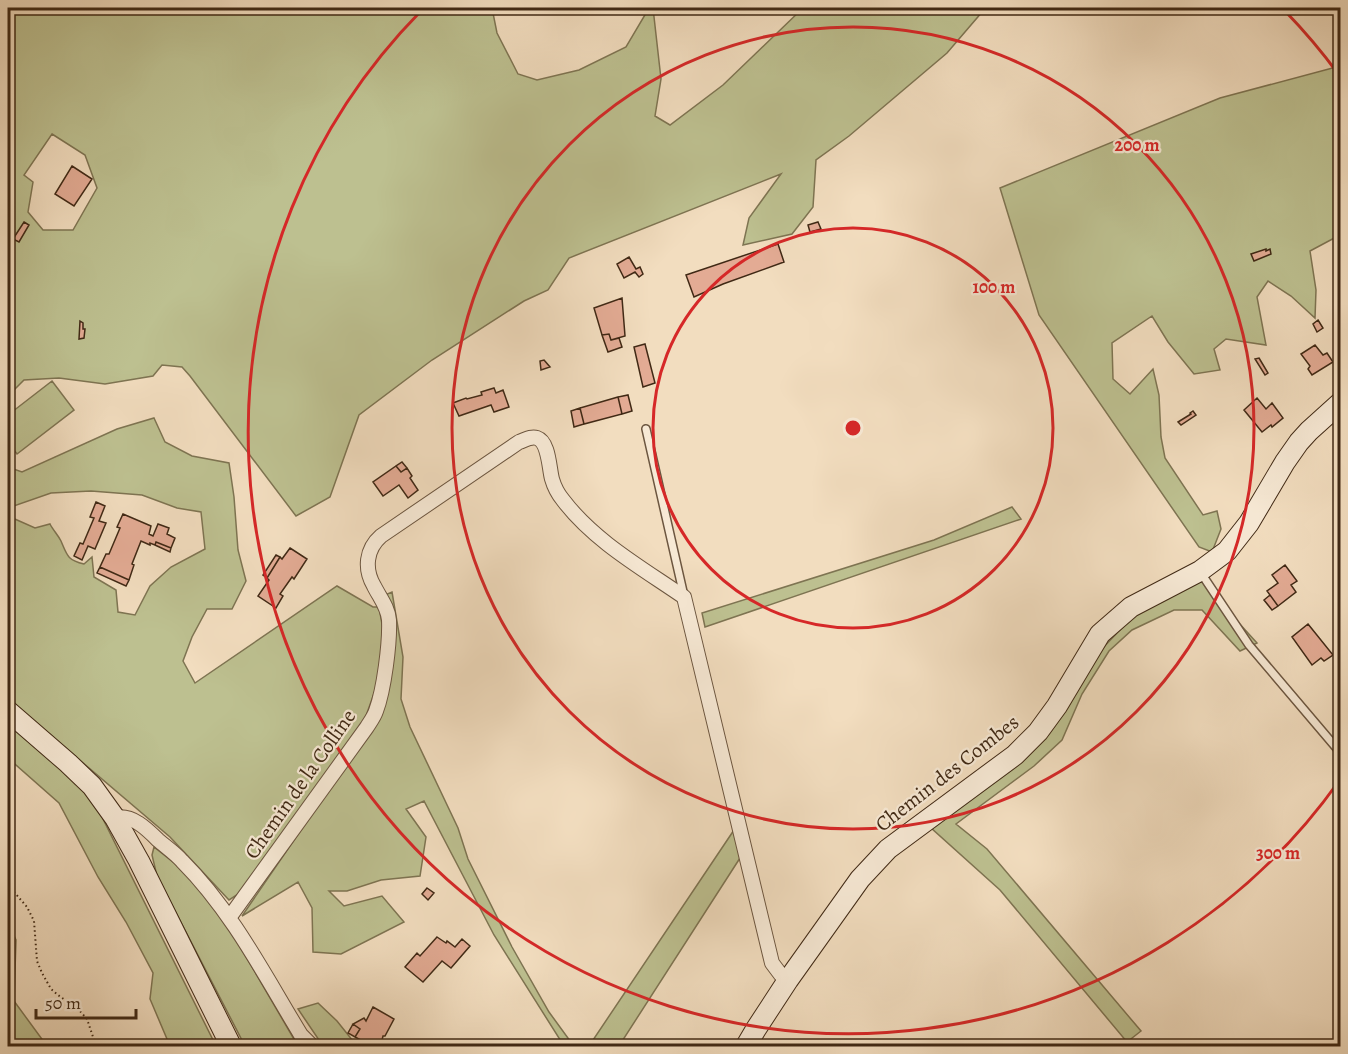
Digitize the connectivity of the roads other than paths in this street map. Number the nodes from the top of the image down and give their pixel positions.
1 (1341, 403) edge
2 (646, 429) dead end
3 (1200, 571) junction
4 (684, 597) junction
5 (8, 711) edge
6 (1339, 751) dead end
7 (115, 818) junction
8 (229, 918) junction
9 (788, 980) junction
10 (231, 1047) edge
11 (312, 1047) edge
12 (746, 1047) edge

1 - 3 street, Chemin des Combes
2 - 4 lane
3 - 6 lane
3 - 9 street, Chemin des Combes
4 - 8 street, Chemin de la Colline
4 - 9 street
5 - 7 street
7 - 8 street
7 - 10 street
8 - 11 street
9 - 12 street, Chemin des Combes

